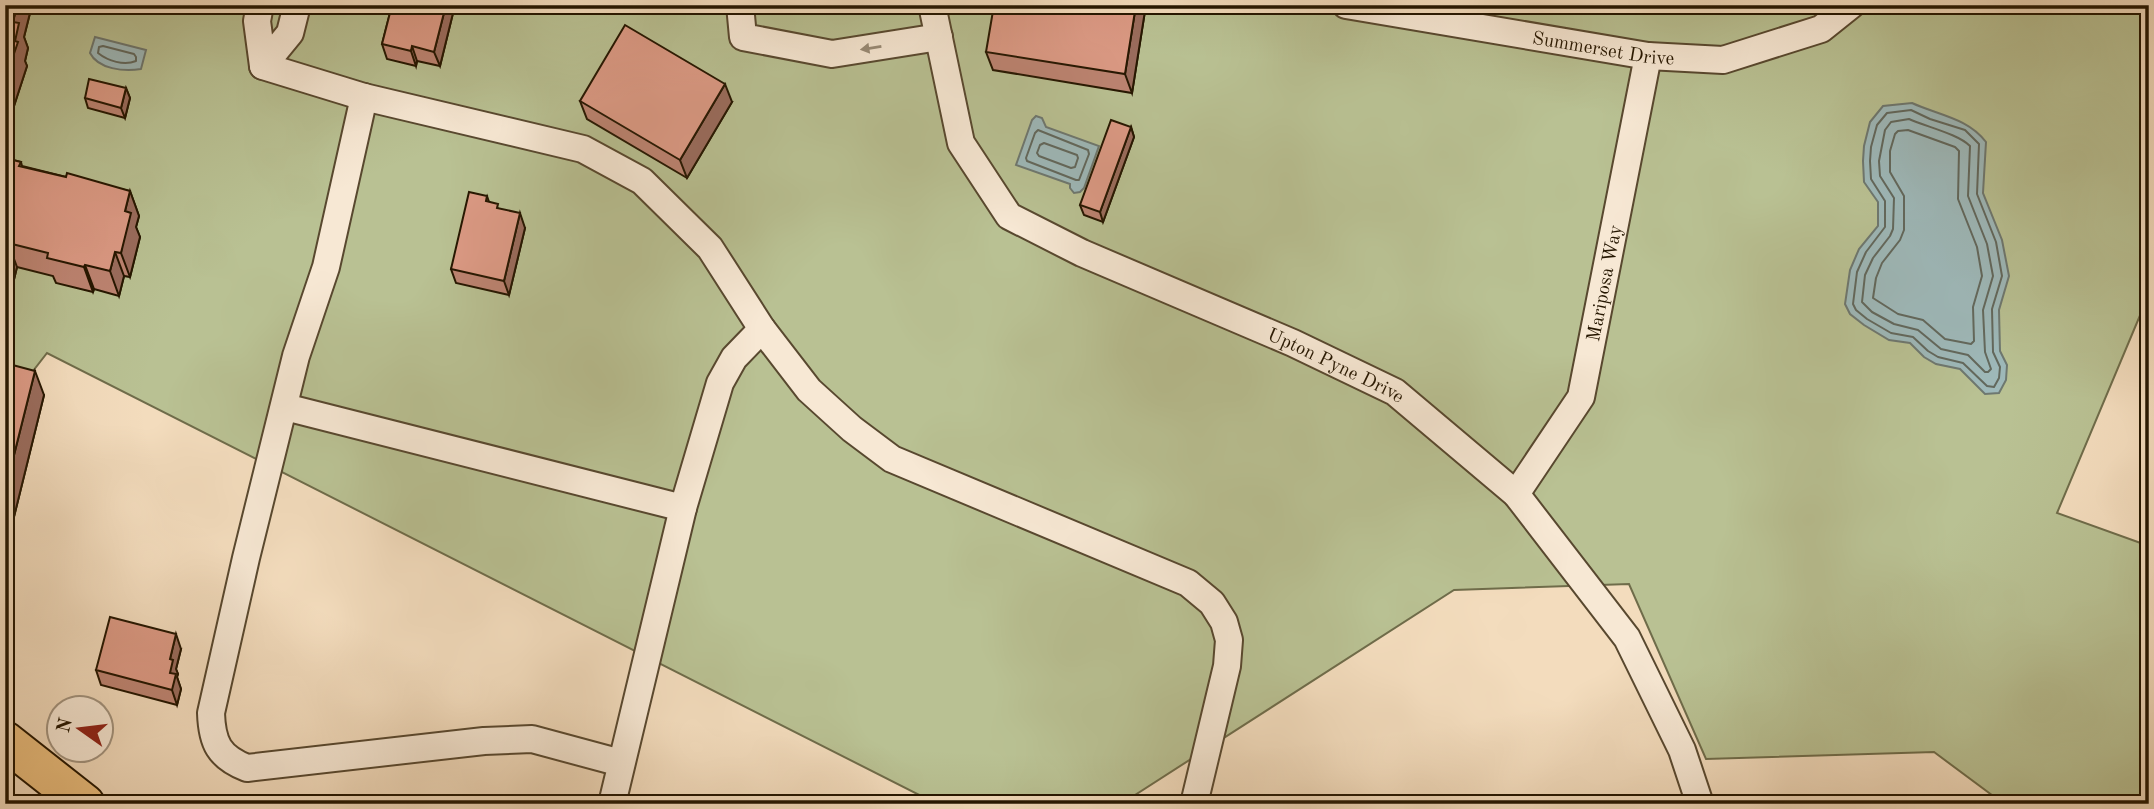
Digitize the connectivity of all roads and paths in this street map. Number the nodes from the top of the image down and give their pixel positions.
1 (260, 5) edge
2 (297, 5) edge
3 (740, 5) edge
4 (932, 5) edge
5 (1346, 5) edge
6 (1851, 5) edge
7 (939, 37) junction
8 (1648, 56) junction
9 (263, 66) junction
10 (364, 97) junction
11 (762, 329) junction
12 (285, 407) junction
13 (1516, 494) junction
14 (683, 508) junction
15 (5, 741) edge
16 (621, 762) junction
17 (85, 804) edge
18 (612, 804) edge
19 (1194, 804) edge
20 (1700, 804) edge

1 - 9 street
2 - 9 street
7 -> 3 street
4 - 7 street, Upton Pyne Drive
5 - 8 street, Summerset Drive
6 - 8 street, Summerset Drive
7 - 13 street, Upton Pyne Drive
8 - 13 street, Mariposa Way
9 - 10 street
10 - 11 street
10 - 12 street
11 - 14 street
11 - 19 street
12 - 14 street
12 - 16 street
13 - 20 street, Upton Pyne Drive
14 - 16 street
15 - 17 highway
16 - 18 street

